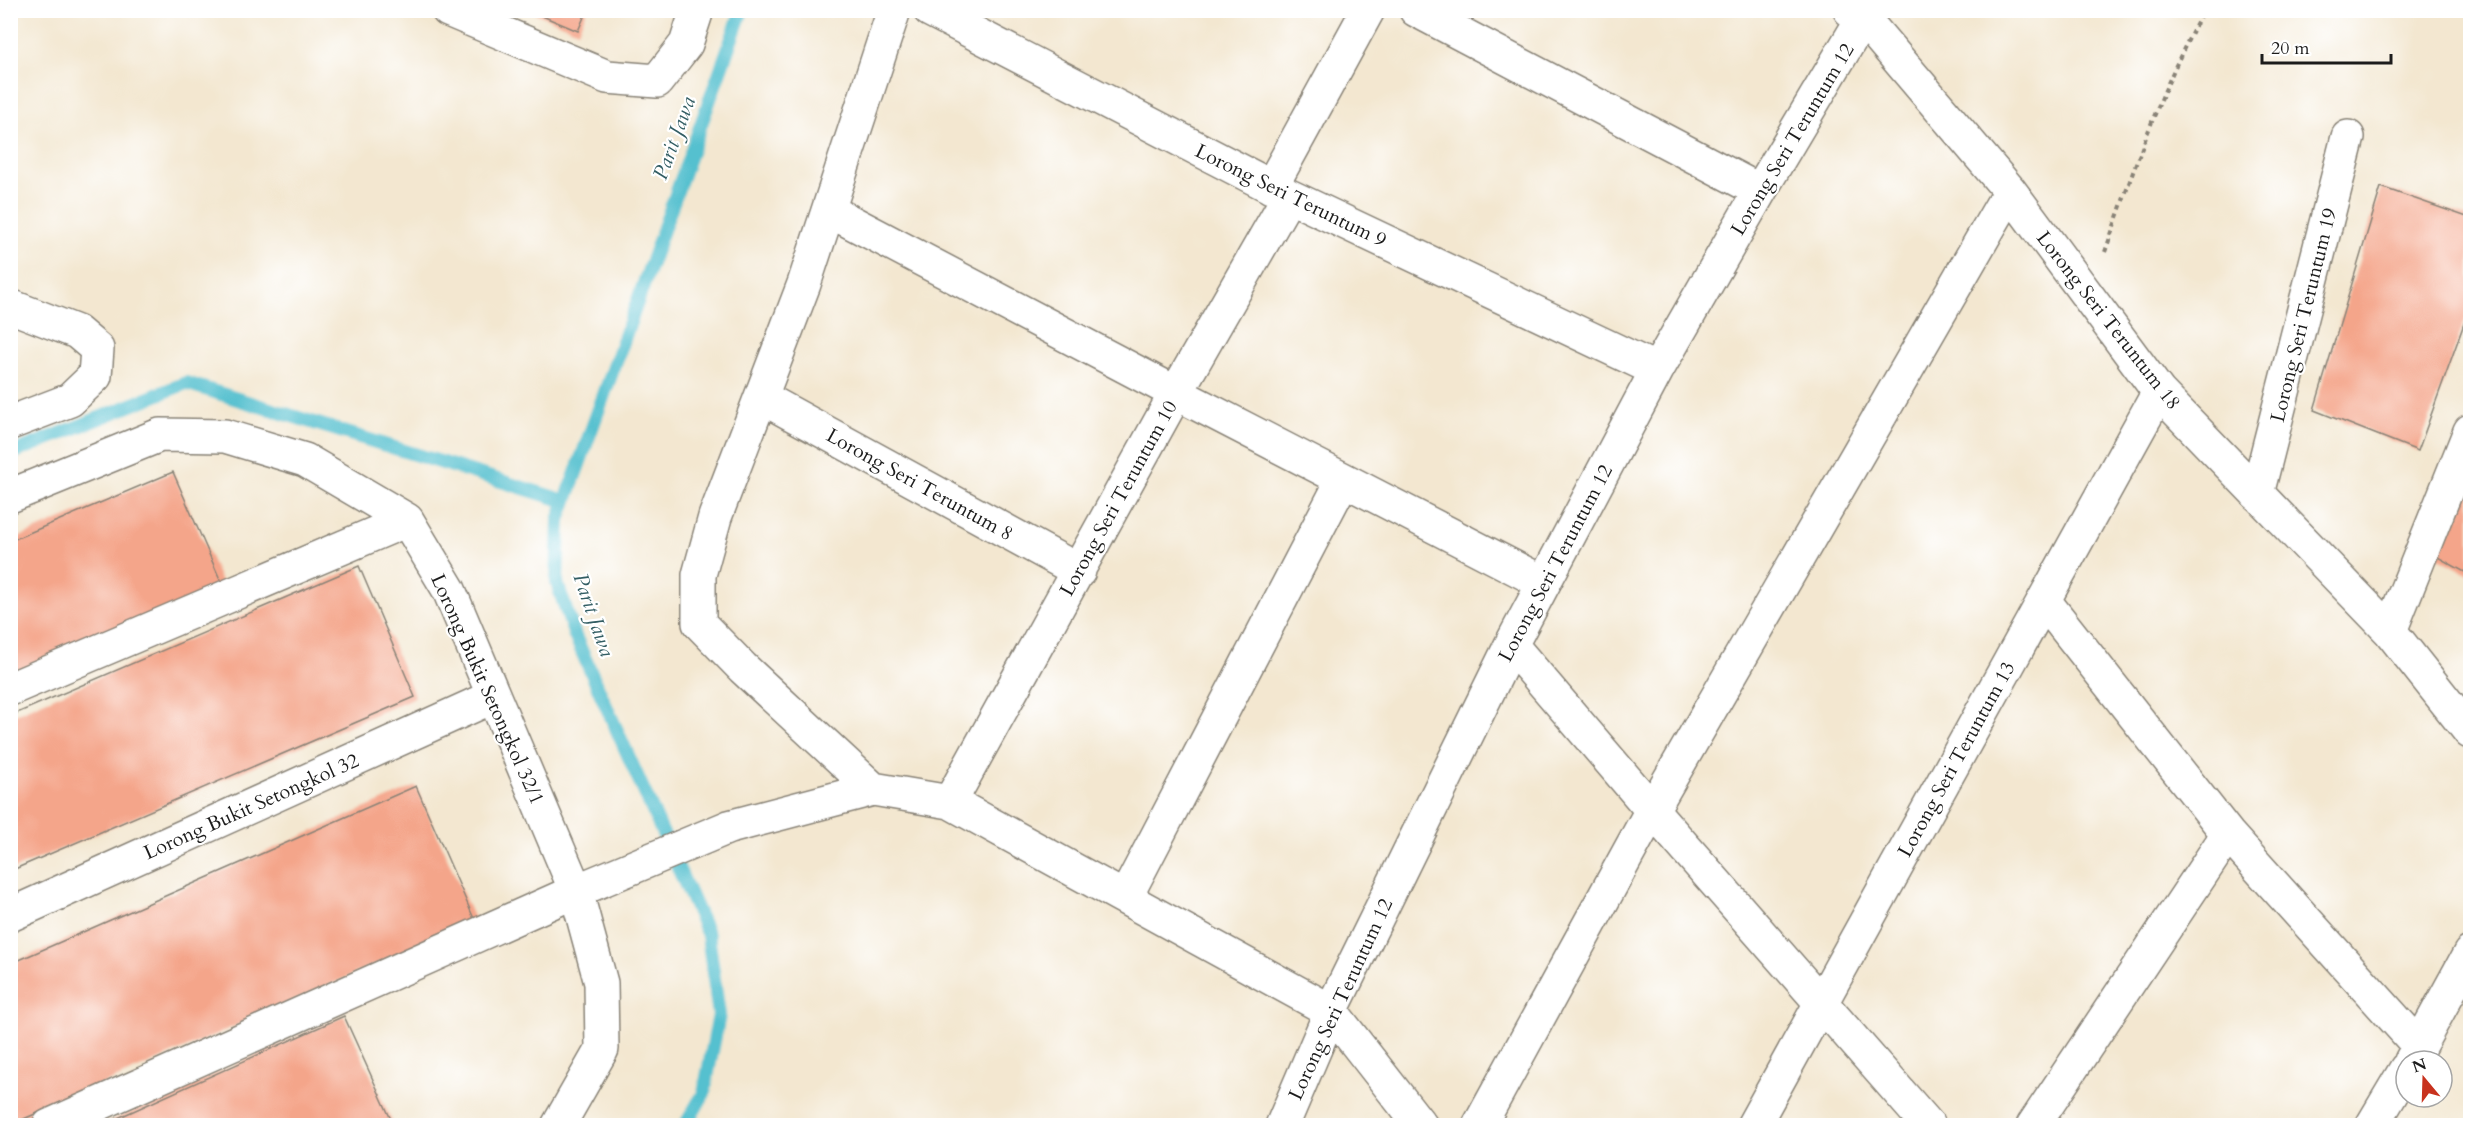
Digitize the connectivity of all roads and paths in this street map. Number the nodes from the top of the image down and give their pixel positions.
1 (448, 10) edge
2 (697, 10) edge
3 (894, 10) edge
4 (930, 10) edge
5 (1368, 10) edge
6 (1416, 10) edge
7 (2204, 10) edge
8 (1856, 14) edge
9 (2348, 137) dead end
10 (1760, 191) junction
11 (2010, 191) junction
12 (1280, 192) junction
13 (830, 211) junction
14 (2089, 298) junction
15 (10, 306) edge
16 (1658, 370) junction
17 (2159, 392) junction
18 (1176, 393) junction
19 (761, 397) junction
20 (10, 423) edge
21 (2470, 431) edge
22 (1343, 480) junction
23 (2257, 494) junction
24 (10, 496) edge
25 (407, 520) junction
26 (1080, 571) junction
27 (1544, 583) junction
28 (2045, 602) junction
29 (2390, 631) junction
30 (1511, 645) junction
31 (10, 689) edge
32 (492, 697) junction
33 (2470, 732) edge
34 (873, 789) junction
35 (950, 802) junction
36 (1652, 810) junction
37 (2228, 834) junction
38 (576, 891) junction
39 (1125, 898) junction
40 (10, 915) edge
41 (2470, 953) edge
42 (1821, 1001) junction
43 (1331, 1011) junction
44 (2404, 1049) edge
45 (2417, 1049) edge
46 (2394, 1089) edge
47 (49, 1125) edge
48 (558, 1125) edge
49 (1282, 1125) edge
50 (1421, 1125) edge
51 (1479, 1125) edge
52 (1753, 1125) edge
53 (1929, 1125) edge
54 (2033, 1125) edge
55 (2372, 1125) edge

1 - 2 street
3 - 13 street
4 - 12 street, Lorong Seri Teruntum 9
5 - 12 street, Lorong Seri Teruntum 10
6 - 10 street
7 - 14 path
8 - 10 street, Lorong Seri Teruntum 12
8 - 11 street, Lorong Seri Teruntum 18
9 - 23 street, Lorong Seri Teruntum 19
10 - 16 street, Lorong Seri Teruntum 12
11 - 14 street, Lorong Seri Teruntum 18
11 - 36 street
12 - 16 street, Lorong Seri Teruntum 9
12 - 18 street, Lorong Seri Teruntum 10
13 - 18 street
13 - 19 street
14 - 17 street, Lorong Seri Teruntum 18
15 - 20 street
16 - 27 street, Lorong Seri Teruntum 12
17 - 23 street, Lorong Seri Teruntum 18
17 - 28 street, Lorong Seri Teruntum 13
18 - 22 street
18 - 26 street, Lorong Seri Teruntum 10
19 - 26 street, Lorong Seri Teruntum 8
19 - 34 street
21 - 29 street
22 - 27 street
22 - 39 street
23 - 29 street, Lorong Seri Teruntum 18
24 - 25 street, Lorong Bukit Setongkol 32/1
25 - 31 street
25 - 32 street, Lorong Bukit Setongkol 32/1
26 - 35 street, Lorong Seri Teruntum 10
27 - 30 street, Lorong Seri Teruntum 12
28 - 37 street
28 - 42 street, Lorong Seri Teruntum 13
29 - 33 street, Lorong Seri Teruntum 18
30 - 36 street
30 - 43 street, Lorong Seri Teruntum 12
32 - 38 street, Lorong Bukit Setongkol 32/1
32 - 40 street, Lorong Bukit Setongkol 32
34 - 35 street
34 - 38 street
35 - 39 street
36 - 42 street
36 - 51 street
37 - 44 street
37 - 54 street
38 - 47 street
38 - 48 street, Lorong Bukit Setongkol 32/1
39 - 43 street
41 - 45 street
42 - 52 street, Lorong Seri Teruntum 13
42 - 53 street
43 - 49 street, Lorong Seri Teruntum 12
43 - 50 street
46 - 55 street

